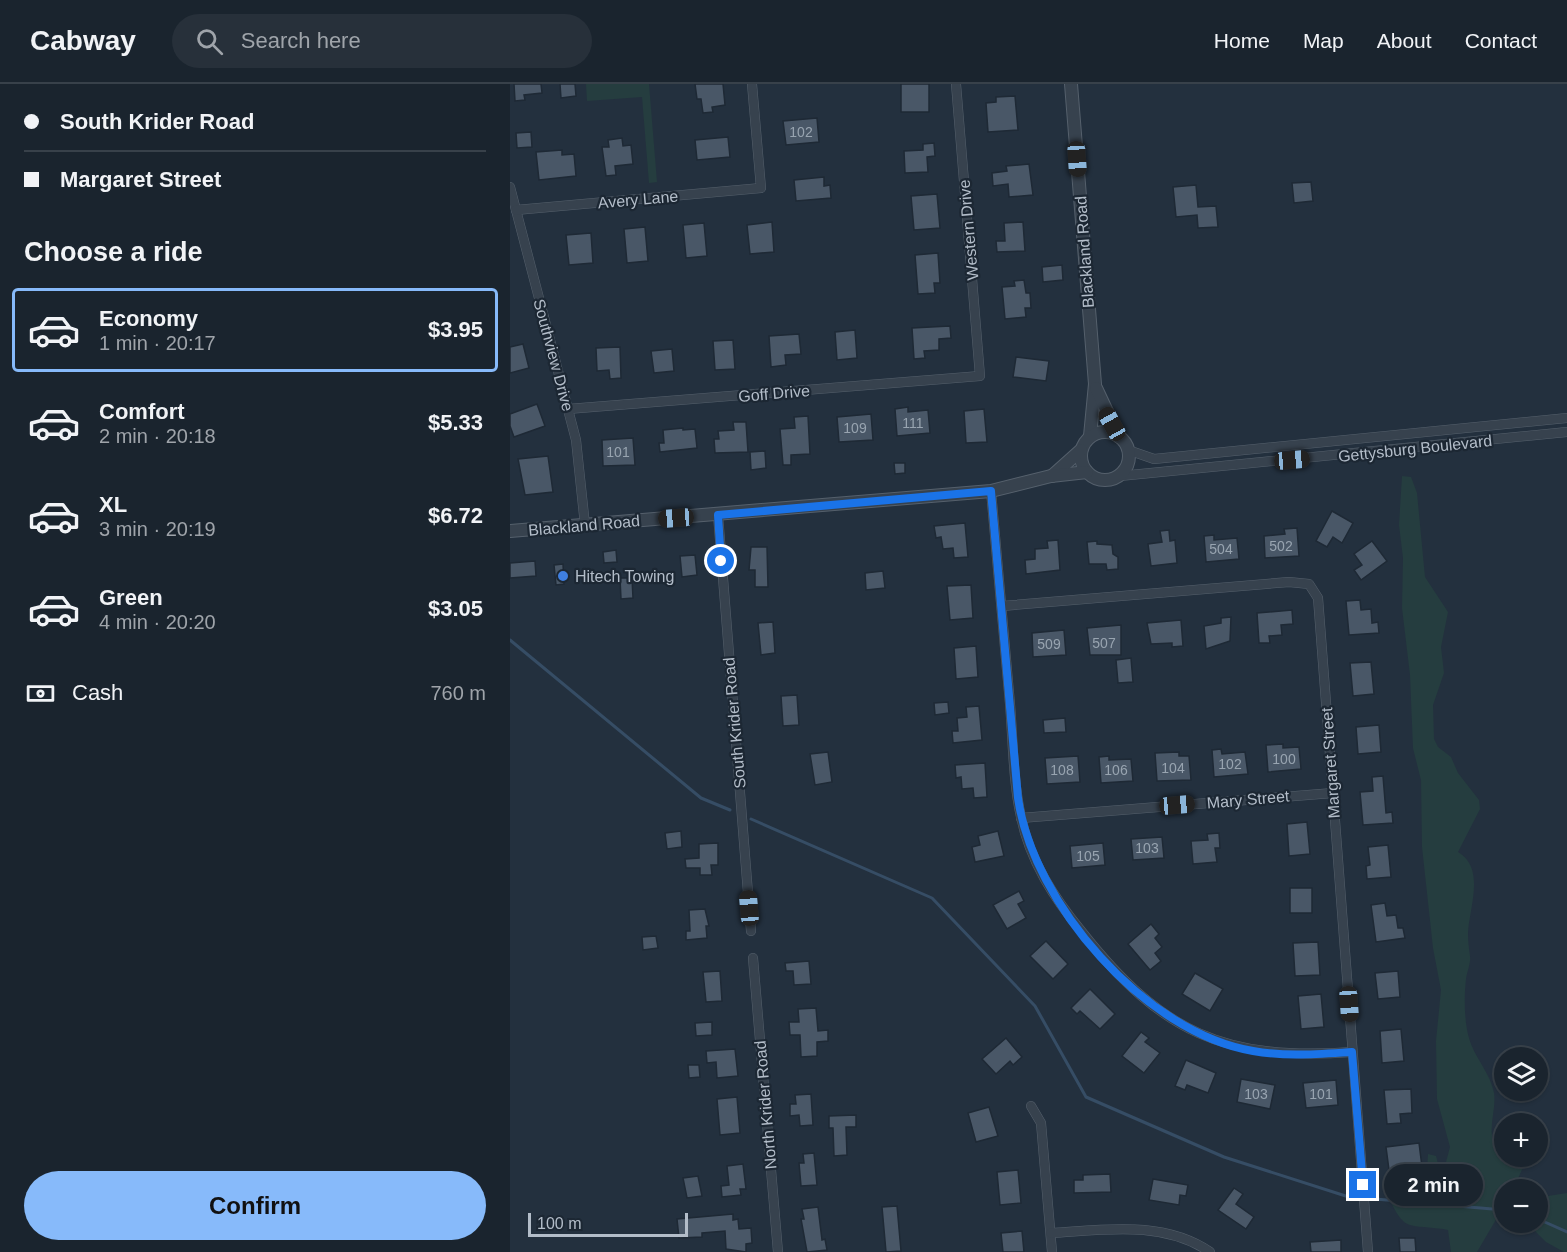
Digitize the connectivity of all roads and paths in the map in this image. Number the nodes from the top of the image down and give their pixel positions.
1 (752, 84) edge
2 (956, 84) edge
3 (1071, 84) edge
4 (510, 187) edge
5 (516, 210) junction
6 (980, 376) joint
7 (1095, 384) junction
8 (568, 409) junction
9 (1564, 418) edge
10 (1472, 426) junction
11 (1565, 433) edge
12 (1090, 436) junction
13 (1119, 437) junction
14 (1474, 443) junction
15 (1081, 450) junction
16 (1128, 450) junction
17 (1087, 472) junction
18 (1051, 476) junction
19 (1120, 476) junction
20 (991, 491) junction
21 (718, 515) junction
22 (585, 525) junction
23 (510, 531) edge
24 (1002, 606) junction
25 (1333, 793) junction
26 (1021, 818) junction
27 (751, 931) dead end
28 (753, 958) dead end
29 (1352, 1052) junction
30 (1031, 1106) dead end
31 (1051, 1233) junction
32 (778, 1252) edge
33 (1052, 1252) edge
34 (1210, 1252) edge
35 (1368, 1252) edge

1 - 5 street, Avery Lane
2 - 6 street, Western Drive
3 - 7 street, Blackland Road
4 - 5 street, Southview Drive
5 - 8 street, Southview Drive
6 - 8 street, Goff Drive
7 - 12 street, Blackland Road
7 - 13 street, Blackland Road
8 - 22 street, Southview Drive
9 - 10 street, Gettysburg Boulevard
9 - 11 street
10 - 14 street
10 - 16 street, Gettysburg Boulevard
11 - 14 street, Gettysburg Boulevard
12 - 13 street
12 - 15 street
13 - 16 street
14 - 19 street, Gettysburg Boulevard
15 - 17 street
15 - 18 street, Blackland Road
16 - 19 street
17 - 18 street, Blackland Road
17 - 19 street
18 - 20 street, Blackland Road
20 - 21 street, Blackland Road
20 - 24 street
21 - 22 street, Blackland Road
21 - 27 street, South Krider Road
22 - 23 street, Blackland Road
24 - 25 street, Margaret Street
24 - 26 street
25 - 26 street, Mary Street
25 - 29 street, Margaret Street
26 - 29 street
28 - 32 street, North Krider Road
29 - 35 street, Margaret Street
30 - 31 street
31 - 33 street
31 - 34 street

